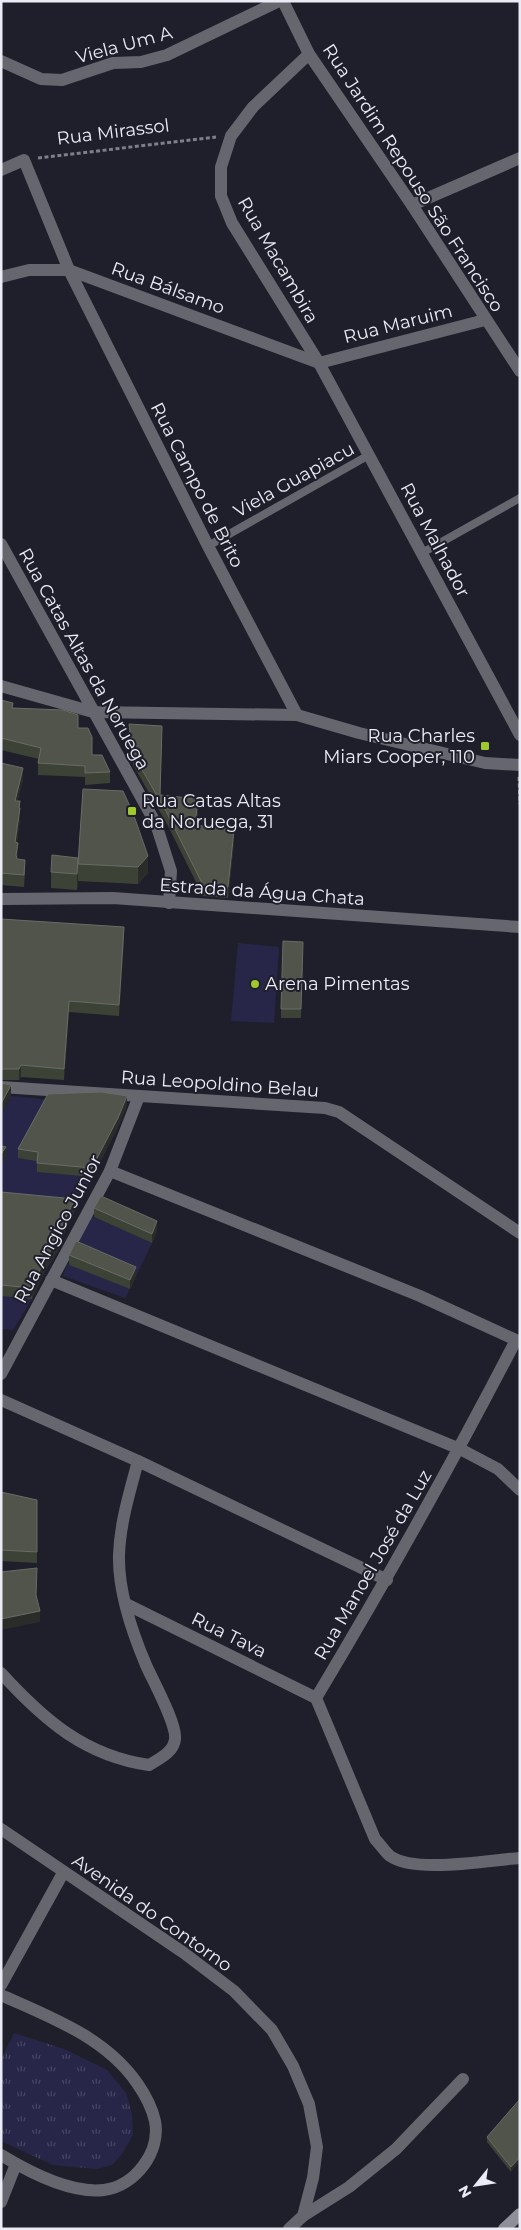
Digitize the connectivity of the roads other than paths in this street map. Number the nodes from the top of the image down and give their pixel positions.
1 (281, 1) edge
2 (309, 54) junction
3 (1, 61) edge
4 (520, 158) edge
5 (1, 170) edge
6 (412, 205) junction
7 (69, 270) junction
8 (1, 277) edge
9 (486, 320) junction
10 (319, 363) junction
11 (520, 371) edge
12 (369, 455) junction
13 (520, 498) edge
14 (1, 544) edge
15 (208, 546) junction
16 (422, 553) junction
17 (1, 686) edge
18 (93, 712) junction
19 (297, 714) junction
20 (520, 735) edge
21 (519, 766) edge
22 (1, 899) edge
23 (169, 903) junction
24 (520, 927) edge
25 (1, 1087) edge
26 (140, 1096) junction
27 (110, 1171) junction
28 (520, 1233) edge
29 (52, 1280) junction
30 (1, 1374) edge
31 (1, 1400) edge
32 (460, 1449) junction
33 (138, 1461) junction
34 (520, 1490) edge
35 (387, 1580) junction
36 (126, 1604) junction
37 (1, 1673) edge
38 (316, 1698) junction
39 (1, 1828) edge
40 (520, 1858) edge
41 (63, 1873) junction
42 (1, 1985) edge
43 (1, 1995) edge
44 (462, 2079) dead end
45 (1, 2155) edge
46 (16, 2164) junction
47 (1, 2202) edge
48 (520, 2214) edge
49 (303, 2216) junction
50 (289, 2229) edge
51 (504, 2229) edge

1 - 2 street, Rua Jardim Repouso São Francisco
1 - 3 street, Viela Um A
2 - 6 street, Rua Jardim Repouso São Francisco
2 - 10 street, Rua Macambira
4 - 6 street
5 - 7 street, Rua Campo de Brito
6 - 9 street, Rua Jardim Repouso São Francisco
7 - 8 street, Rua Bálsamo
7 - 10 street, Rua Bálsamo
7 - 15 street, Rua Campo de Brito
9 - 10 street, Rua Maruim
9 - 11 street, Rua Jardim Repouso São Francisco
10 - 12 street, Rua Malhador
12 - 15 lane, Viela Guapiacu
12 - 16 street, Rua Malhador
13 - 16 lane
14 - 18 street, Rua Catas Altas da Noruega
15 - 19 street, Rua Campo de Brito
16 - 20 street, Rua Malhador
17 - 18 street
18 - 19 street
18 - 23 street, Rua Catas Altas da Noruega
19 - 21 street
22 - 23 street, Estrada da Água Chata
23 - 24 street, Estrada da Água Chata
25 - 26 street, Rua Leopoldino Belau
26 - 27 street, Rua Angico Junior
26 - 28 street, Rua Leopoldino Belau
27 - 29 street, Rua Angico Junior
27 - 32 street, Rua Manoel José da Luz
29 - 30 street, Rua Angico Junior
29 - 32 street
31 - 33 street
32 - 34 street
32 - 35 street, Rua Manoel José da Luz
33 - 35 street
33 - 36 street
35 - 38 street, Rua Manoel José da Luz
36 - 37 street
36 - 38 street, Rua Tava
38 - 40 street
39 - 41 street, Avenida do Contorno
41 - 42 street
41 - 49 street, Avenida do Contorno
43 - 46 street
44 - 49 street
45 - 46 street
46 - 47 street
48 - 51 main road
49 - 50 street

